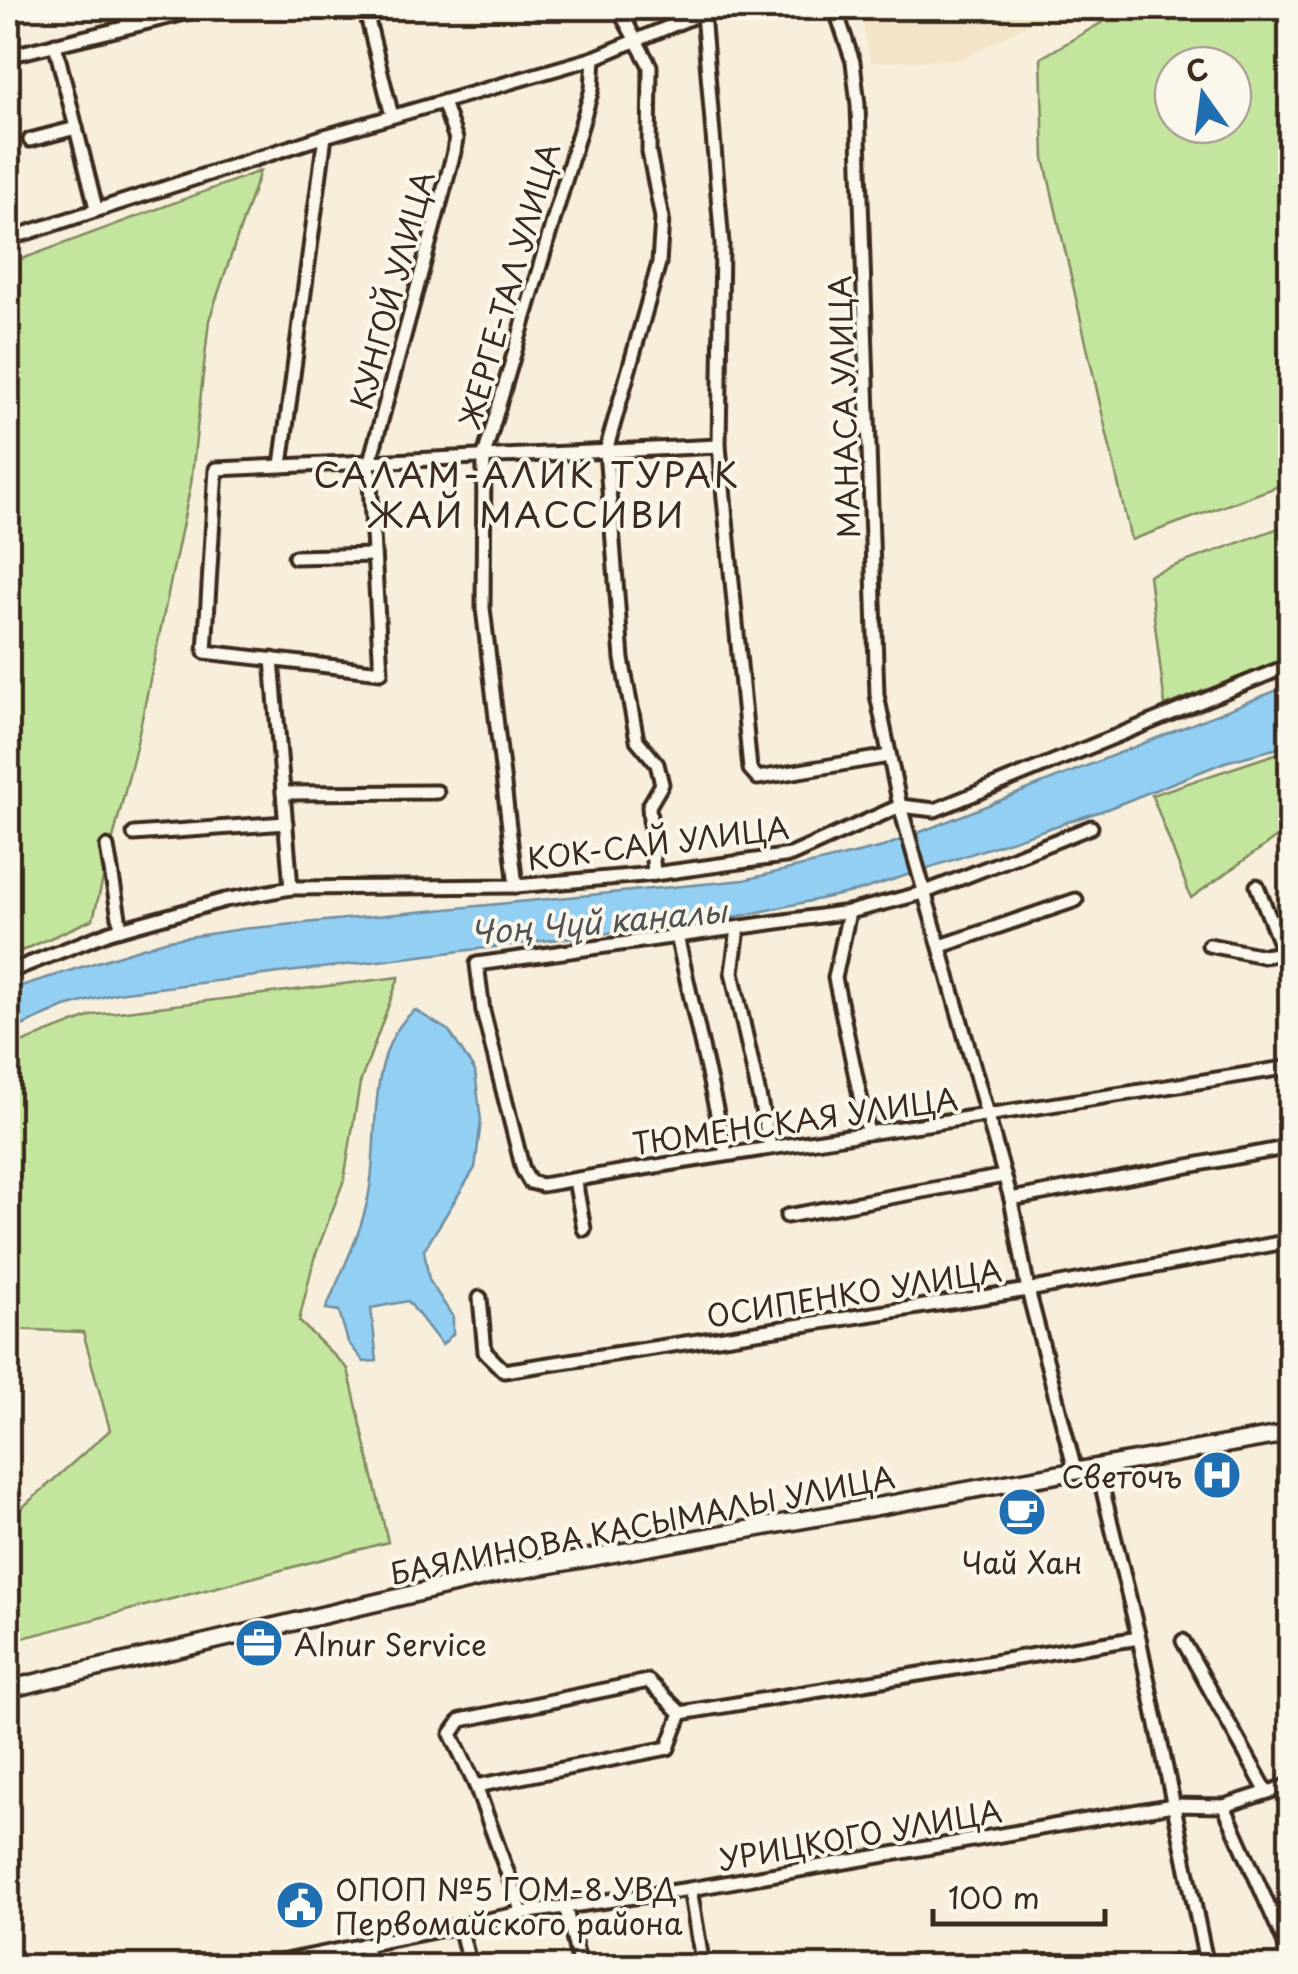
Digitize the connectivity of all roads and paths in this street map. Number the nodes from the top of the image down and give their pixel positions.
1 (123, 8) edge
2 (206, 8) edge
3 (365, 8) edge
4 (618, 8) edge
5 (835, 8) edge
6 (708, 10) edge
7 (128, 26) junction
8 (634, 41) junction
9 (54, 44) junction
10 (8, 56) edge
11 (594, 58) junction
12 (443, 102) junction
13 (392, 116) junction
14 (76, 128) junction
15 (325, 136) junction
16 (30, 140) dead end
17 (96, 208) junction
18 (8, 239) edge
19 (720, 446) junction
20 (606, 451) junction
21 (484, 456) junction
22 (281, 465) junction
23 (369, 465) junction
24 (374, 555) junction
25 (295, 557) dead end
26 (272, 659) junction
27 (1290, 665) edge
28 (890, 756) junction
29 (437, 792) dead end
30 (283, 793) junction
31 (900, 806) junction
32 (286, 823) junction
33 (1091, 827) dead end
34 (134, 834) dead end
35 (107, 847) dead end
36 (654, 874) junction
37 (516, 886) junction
38 (1257, 886) dead end
39 (922, 887) junction
40 (291, 888) junction
41 (1076, 900) dead end
42 (850, 912) junction
43 (738, 928) junction
44 (121, 929) junction
45 (677, 936) junction
46 (1209, 945) dead end
47 (941, 946) junction
48 (1284, 953) junction
49 (1290, 969) edge
50 (8, 972) edge
51 (1290, 1067) edge
52 (988, 1118) junction
53 (868, 1129) junction
54 (770, 1146) junction
55 (1290, 1147) edge
56 (726, 1153) junction
57 (1004, 1176) junction
58 (575, 1180) junction
59 (1011, 1199) junction
60 (787, 1216) dead end
61 (584, 1229) dead end
62 (1290, 1241) edge
63 (1028, 1290) junction
64 (480, 1298) dead end
65 (1290, 1433) edge
66 (1097, 1466) junction
67 (1075, 1470) junction
68 (1138, 1638) junction
69 (1183, 1642) dead end
70 (8, 1689) edge
71 (681, 1713) junction
72 (476, 1786) junction
73 (1289, 1787) edge
74 (1267, 1792) junction
75 (1173, 1805) junction
76 (1224, 1806) junction
77 (690, 1889) junction
78 (566, 1910) junction
79 (522, 1913) junction
80 (460, 1927) junction
81 (364, 1944) junction
82 (1290, 1955) edge
83 (1206, 1962) edge
84 (265, 1966) edge
85 (370, 1966) edge
86 (470, 1966) edge
87 (580, 1966) edge
88 (703, 1966) edge
89 (1159, 1966) edge

1 - 7 street
2 - 7 street
3 - 13 street
4 - 8 street
5 - 28 street, МАНАСА УЛИЦА
6 - 8 street
6 - 19 street
7 - 9 street
8 - 11 street
8 - 20 street
9 - 10 street
9 - 14 street
11 - 12 street
11 - 21 street, ЖЕРГЕ-ТАЛ УЛИЦА
12 - 13 street
12 - 23 street, КУНГОЙ УЛИЦА
13 - 15 street
14 - 16 street
14 - 17 street
15 - 17 street
15 - 22 street
17 - 18 street
19 - 20 street
19 - 28 street
20 - 21 street
20 - 36 street
21 - 23 street
21 - 37 street, ЖЕРГЕ-ТАЛ УЛИЦА
22 - 23 street
22 - 26 street, КУНГОЙ УЛИЦА
23 - 24 street, КУНГОЙ УЛИЦА
24 - 25 street
24 - 26 street, КУНГОЙ УЛИЦА
26 - 30 street
27 - 31 street, КОК-САЙ УЛИЦА
28 - 31 street, МАНАСА УЛИЦА
29 - 30 street
30 - 32 street
31 - 36 street, КОК-САЙ УЛИЦА
31 - 39 street, МАНАСА УЛИЦА
32 - 34 street
32 - 40 street
33 - 39 street
35 - 44 street
36 - 37 street, КОК-САЙ УЛИЦА
37 - 40 street, КОК-САЙ УЛИЦА
38 - 48 street
39 - 42 street
39 - 47 street
40 - 44 street, КОК-САЙ УЛИЦА
41 - 47 street
42 - 43 street
42 - 53 street
43 - 45 street
43 - 54 street
44 - 50 street, КОК-САЙ УЛИЦА
45 - 56 street
45 - 58 street, ТЮМЕНСКАЯ УЛИЦА
46 - 48 street
47 - 52 street
48 - 49 street
51 - 52 street, ТЮМЕНСКАЯ УЛИЦА
52 - 53 street, ТЮМЕНСКАЯ УЛИЦА
52 - 57 street
53 - 54 street, ТЮМЕНСКАЯ УЛИЦА
54 - 56 street, ТЮМЕНСКАЯ УЛИЦА
55 - 59 street
56 - 58 street, ТЮМЕНСКАЯ УЛИЦА
57 - 59 street
57 - 60 street
58 - 61 street
59 - 63 street
62 - 63 street, ОСИПЕНКО УЛИЦА
63 - 64 street, ОСИПЕНКО УЛИЦА
63 - 67 street
65 - 66 main road, БАЯЛИНОВА КАСЫМАЛЫ УЛИЦА
66 - 67 main road, БАЯЛИНОВА КАСЫМАЛЫ УЛИЦА
66 - 68 street
67 - 70 main road, БАЯЛИНОВА КАСЫМАЛЫ УЛИЦА
68 - 71 street
68 - 75 street
69 - 74 street
71 - 72 street
71 - 72 street
72 - 79 street
73 - 74 street
74 - 76 street
75 - 76 street
75 - 77 street, УРИЦКОГО УЛИЦА
75 - 83 street
76 - 82 street
77 - 78 street, УРИЦКОГО УЛИЦА
77 - 88 street
78 - 79 street, УРИЦКОГО УЛИЦА
78 - 87 street
79 - 80 street, УРИЦКОГО УЛИЦА
80 - 81 street, УРИЦКОГО УЛИЦА
80 - 86 street
81 - 84 street, УРИЦКОГО УЛИЦА
81 - 85 street
83 - 89 street

